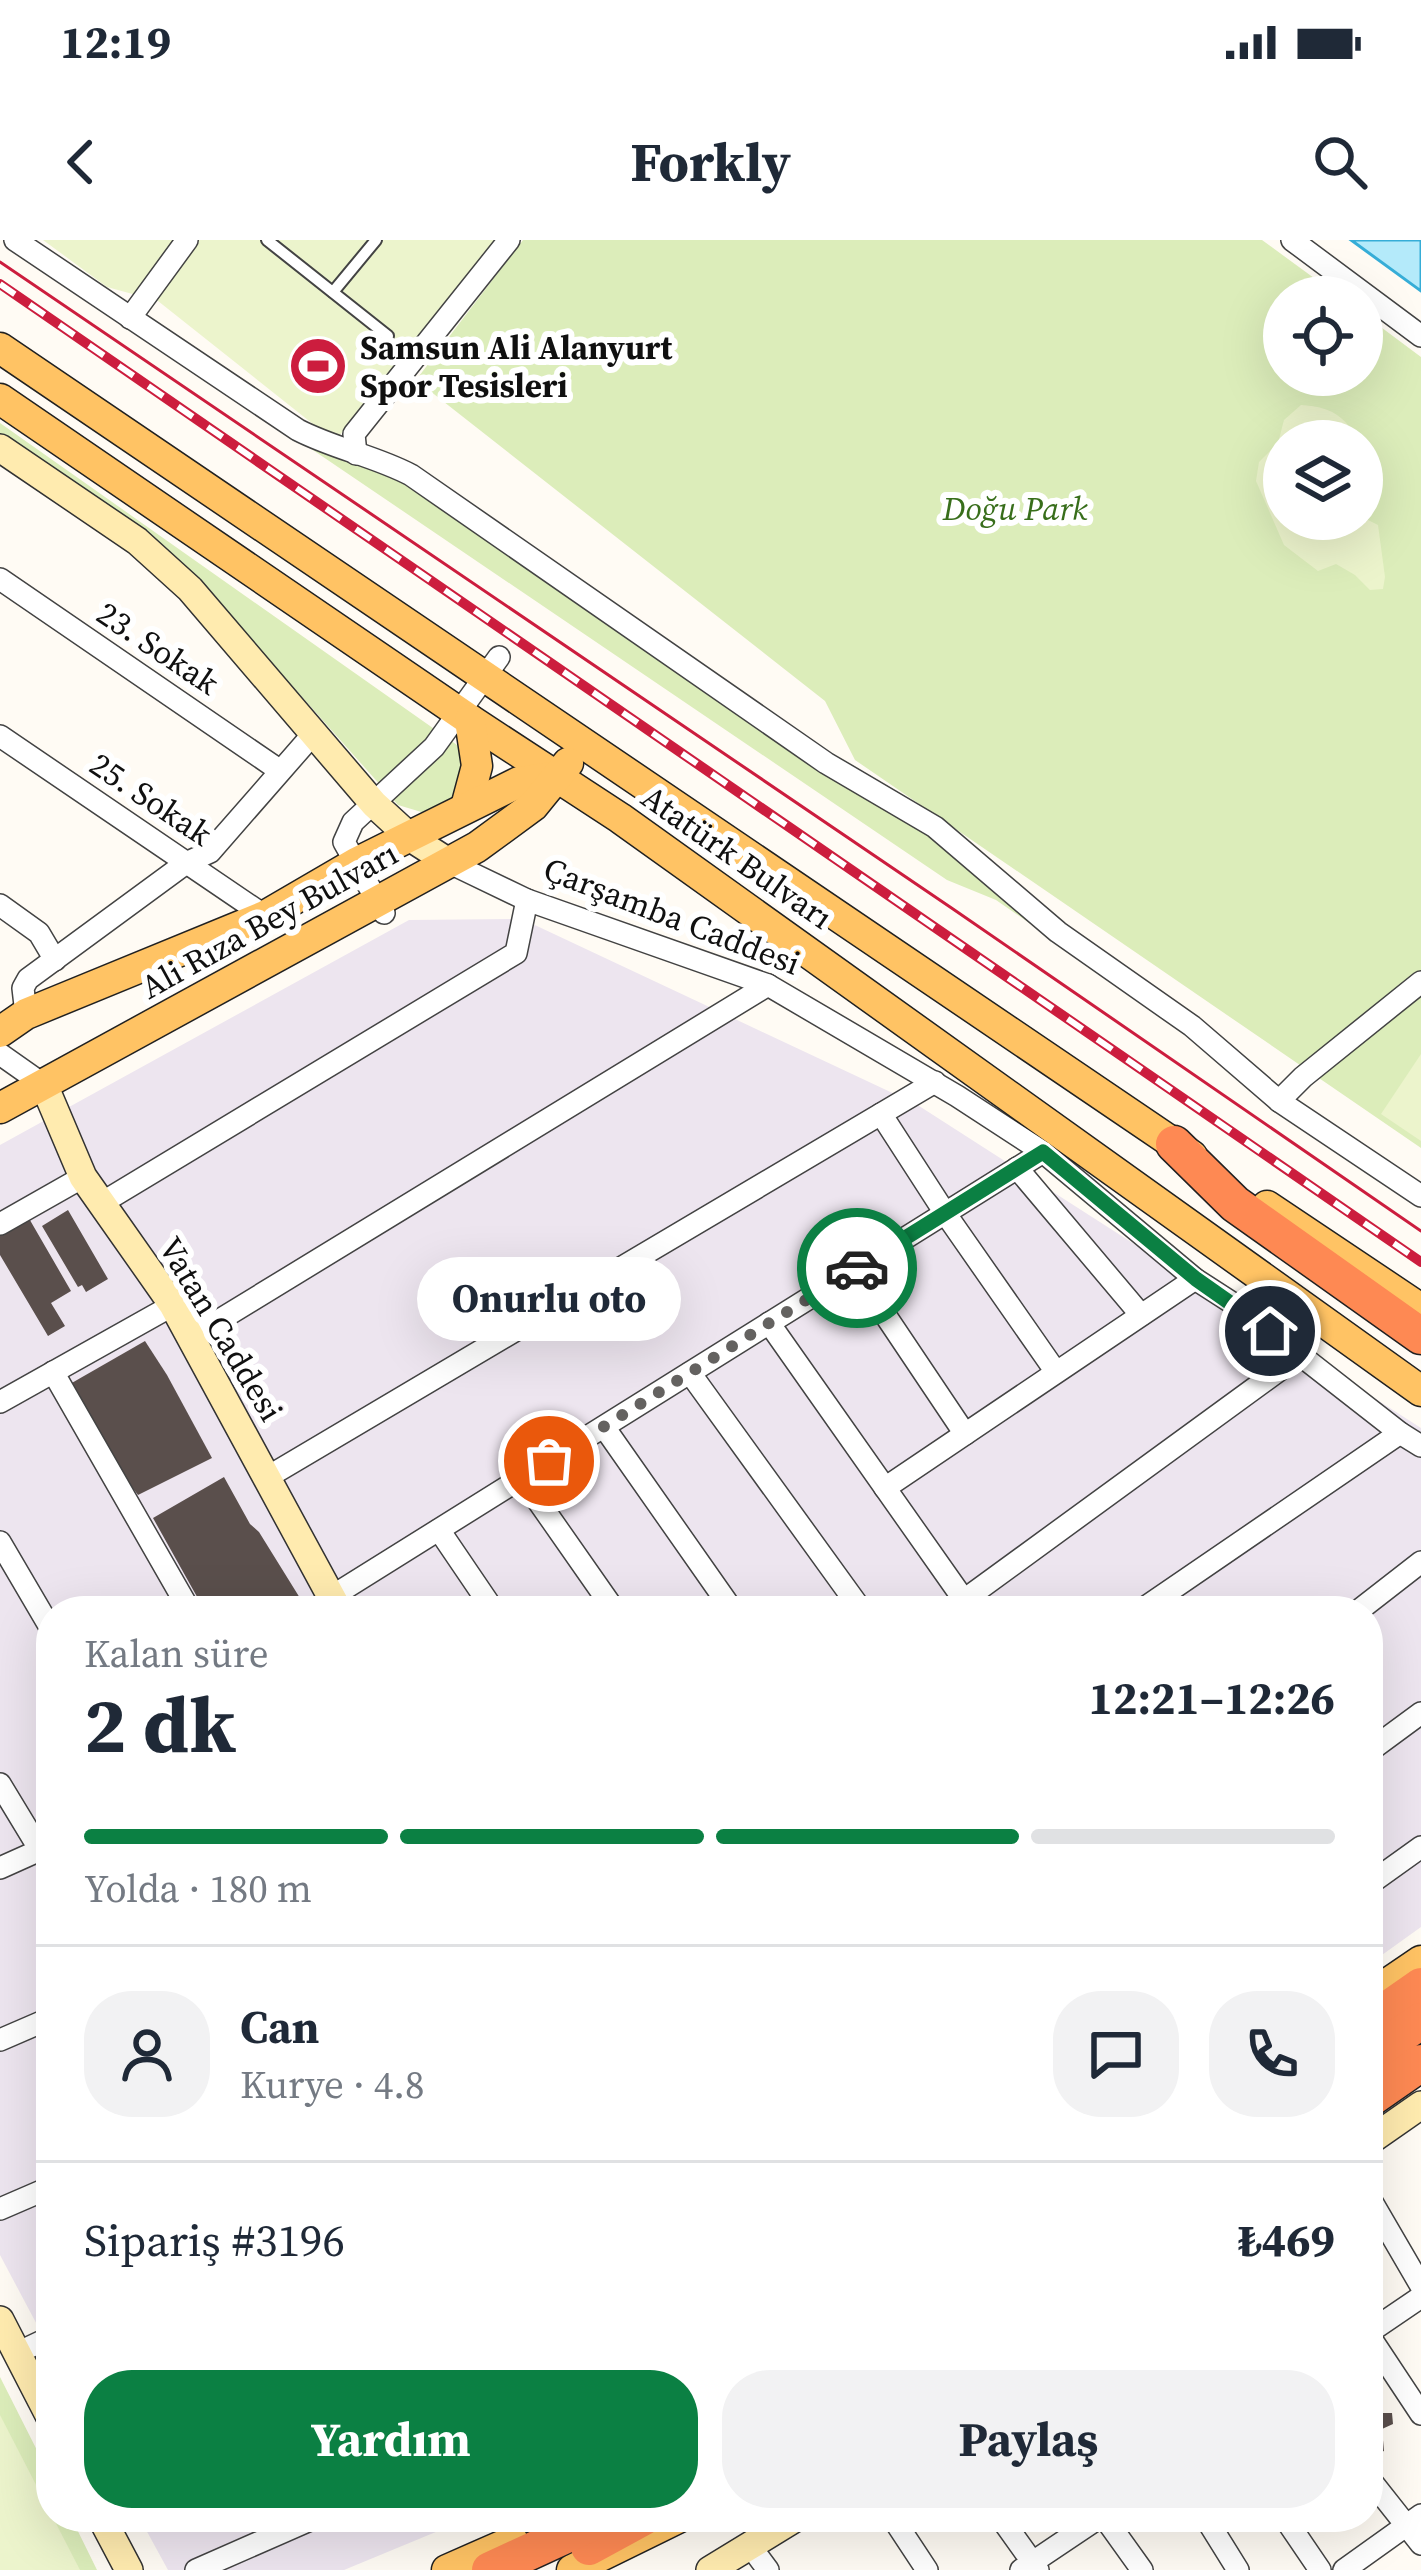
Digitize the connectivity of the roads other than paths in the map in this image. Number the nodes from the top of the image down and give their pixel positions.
1 (16, 240) edge
2 (187, 240) edge
3 (267, 240) edge
4 (376, 240) edge
5 (1292, 240) edge
6 (506, 241) edge
7 (333, 292) junction
8 (130, 318) junction
9 (388, 336) dead end
10 (1421, 336) edge
11 (0, 348) edge
12 (0, 399) edge
13 (0, 448) edge
14 (356, 454) junction
15 (0, 580) edge
16 (491, 667) junction
17 (465, 716) junction
18 (314, 733) junction
19 (0, 736) edge
20 (584, 745) junction
21 (279, 770) junction
22 (557, 776) junction
23 (374, 804) junction
24 (466, 807) junction
25 (411, 838) junction
26 (186, 863) junction
27 (356, 863) junction
28 (449, 863) junction
29 (527, 901) junction
30 (0, 905) edge
31 (381, 907) junction
32 (265, 916) junction
33 (55, 960) junction
34 (1421, 982) edge
35 (768, 985) junction
36 (26, 1014) junction
37 (0, 1033) edge
38 (0, 1054) edge
39 (935, 1082) junction
40 (16, 1094) edge
41 (1279, 1101) junction
42 (881, 1114) junction
43 (1174, 1144) junction
44 (1043, 1152) junction
45 (78, 1168) junction
46 (1017, 1168) junction
47 (1421, 1196) edge
48 (100, 1204) junction
49 (945, 1213) junction
50 (0, 1224) edge
51 (855, 1270) junction
52 (1196, 1279) junction
53 (173, 1306) junction
54 (1421, 1309) edge
55 (1141, 1315) junction
56 (770, 1323) junction
57 (1421, 1336) edge
58 (190, 1338) junction
59 (1300, 1355) junction
60 (53, 1372) junction
61 (1056, 1372) junction
62 (690, 1373) junction
63 (1421, 1390) edge
64 (0, 1402) edge
65 (604, 1427) junction
66 (1400, 1433) junction
67 (965, 1434) junction
68 (1421, 1446) edge
69 (266, 1478) junction
70 (522, 1478) junction
71 (885, 1488) junction
72 (440, 1530) junction
73 (0, 1542) edge
74 (1421, 1562) edge
75 (181, 1596) edge
76 (331, 1596) edge
77 (346, 1596) edge
78 (484, 1596) edge
79 (605, 1596) edge
80 (722, 1596) edge
81 (851, 1596) edge
82 (951, 1596) edge
83 (971, 1596) edge
84 (1162, 1596) edge
85 (1377, 1596) edge
86 (36, 1603) edge
87 (1421, 1713) edge
88 (1383, 1741) edge
89 (0, 1784) edge
90 (36, 1833) edge
91 (1421, 1846) edge
92 (36, 1852) edge
93 (0, 1868) edge
94 (1383, 1874) edge
95 (1421, 1960) edge
96 (1421, 1986) edge
97 (1383, 1987) edge
98 (1383, 2013) edge
99 (1421, 2021) edge
100 (36, 2024) edge
101 (0, 2040) edge
102 (1383, 2047) edge
103 (1421, 2047) edge
104 (1421, 2063) edge
105 (1383, 2069) edge
106 (1383, 2090) edge
107 (1421, 2105) edge
108 (1383, 2132) edge
109 (36, 2193) edge
110 (0, 2209) edge
111 (1383, 2221) edge
112 (1421, 2286) edge
113 (1421, 2297) edge
114 (0, 2320) edge
115 (1383, 2324) edge
116 (36, 2344) edge
117 (16, 2353) junction
118 (1383, 2357) edge
119 (36, 2391) edge
120 (1421, 2414) edge
121 (1383, 2491) edge
122 (1414, 2520) edge
123 (109, 2532) edge
124 (283, 2532) edge
125 (534, 2532) edge
126 (572, 2532) edge
127 (616, 2532) edge
128 (649, 2532) edge
129 (773, 2532) edge
130 (902, 2532) edge
131 (1009, 2532) edge
132 (1080, 2532) edge
133 (1113, 2532) edge
134 (1214, 2532) edge
135 (1295, 2532) edge
136 (1421, 2544) edge
137 (751, 2546) junction
138 (1031, 2567) edge
139 (129, 2570) edge
140 (196, 2570) edge
141 (447, 2570) edge
142 (490, 2570) edge
143 (536, 2570) edge
144 (572, 2570) edge
145 (710, 2570) edge
146 (768, 2570) edge
147 (928, 2570) edge
148 (1142, 2570) edge
149 (1238, 2570) edge
150 (1320, 2570) edge
151 (1344, 2570) edge

1 - 8 street
2 - 8 street
3 - 7 lane
4 - 7 lane
5 - 10 street
6 - 14 street
7 - 9 lane
8 - 14 street
11 - 16 main road, Atatürk Bulvarı
12 - 17 main road, Atatürk Bulvarı
13 - 18 main road, Çarşamba Caddesi
14 - 41 street
15 - 21 street, 23. Sokak
16 - 17 street
16 - 20 main road, Atatürk Bulvarı
17 - 22 main road, Atatürk Bulvarı
17 - 23 street
17 - 24 main road
18 - 21 street
18 - 23 main road, Çarşamba Caddesi
19 - 26 street, 25. Sokak
20 - 22 main road, Ali Rıza Bey Bulvarı
20 - 43 main road, Atatürk Bulvarı
21 - 26 street
22 - 24 main road, Ali Rıza Bey Bulvarı
22 - 28 main road, Ali Rıza Bey Bulvarı
22 - 63 main road, Atatürk Bulvarı
23 - 25 main road, Çarşamba Caddesi
23 - 27 street
24 - 25 main road, Ali Rıza Bey Bulvarı
25 - 27 main road, Ali Rıza Bey Bulvarı
25 - 28 main road, Çarşamba Caddesi
26 - 32 street, 25. Sokak
26 - 33 street
27 - 31 street
27 - 32 main road, Ali Rıza Bey Bulvarı
28 - 29 street, Çarşamba Caddesi
28 - 31 main road, Ali Rıza Bey Bulvarı
29 - 35 street, Çarşamba Caddesi
29 - 48 street
30 - 33 street
31 - 40 main road, Ali Rıza Bey Bulvarı
32 - 36 main road, Ali Rıza Bey Bulvarı
33 - 36 street
34 - 41 street
35 - 39 street, Çarşamba Caddesi
35 - 58 street
36 - 37 main road, Ali Rıza Bey Bulvarı
38 - 40 street
39 - 42 street
39 - 44 street, Çarşamba Caddesi
40 - 45 main road, Vatan Caddesi
41 - 47 street
42 - 49 street
42 - 69 street
43 - 54 main road, Atatürk Bulvarı
43 - 57 highway
44 - 46 street
44 - 52 street, Çarşamba Caddesi
45 - 48 main road, Vatan Caddesi
45 - 50 street
46 - 49 street
46 - 55 street
48 - 53 main road, Vatan Caddesi
49 - 51 street
49 - 61 street
51 - 56 street
51 - 67 street
52 - 55 street
52 - 59 street, Çarşamba Caddesi
53 - 58 main road, Vatan Caddesi
53 - 60 street
55 - 61 street
56 - 62 street
56 - 71 street
58 - 69 main road, Vatan Caddesi
59 - 66 street, Çarşamba Caddesi
59 - 83 street
60 - 64 street
60 - 75 street
61 - 67 street
62 - 65 street
62 - 81 street
65 - 70 street
65 - 80 street
66 - 68 street, Çarşamba Caddesi
66 - 84 street
67 - 71 street
69 - 76 main road, Vatan Caddesi
70 - 72 street
70 - 79 street
71 - 82 street
72 - 77 street
72 - 78 street
73 - 86 street
74 - 85 street
87 - 88 street
89 - 90 street
91 - 94 street
92 - 93 street
95 - 97 main road
96 - 98 highway
99 - 102 highway
100 - 101 street
103 - 105 main road
104 - 106 highway
107 - 108 main road
109 - 110 street
111 - 112 street
113 - 115 street
114 - 117 main road
116 - 117 street
117 - 119 main road
118 - 120 street
121 - 122 street
122 - 136 street
122 - 151 street
123 - 139 main road
124 - 140 street
125 - 141 main road
126 - 142 highway
127 - 143 highway
128 - 144 main road
129 - 137 main road
130 - 147 street
131 - 138 street
132 - 138 street
133 - 148 street
134 - 149 street
135 - 150 street
137 - 145 main road
137 - 146 street

